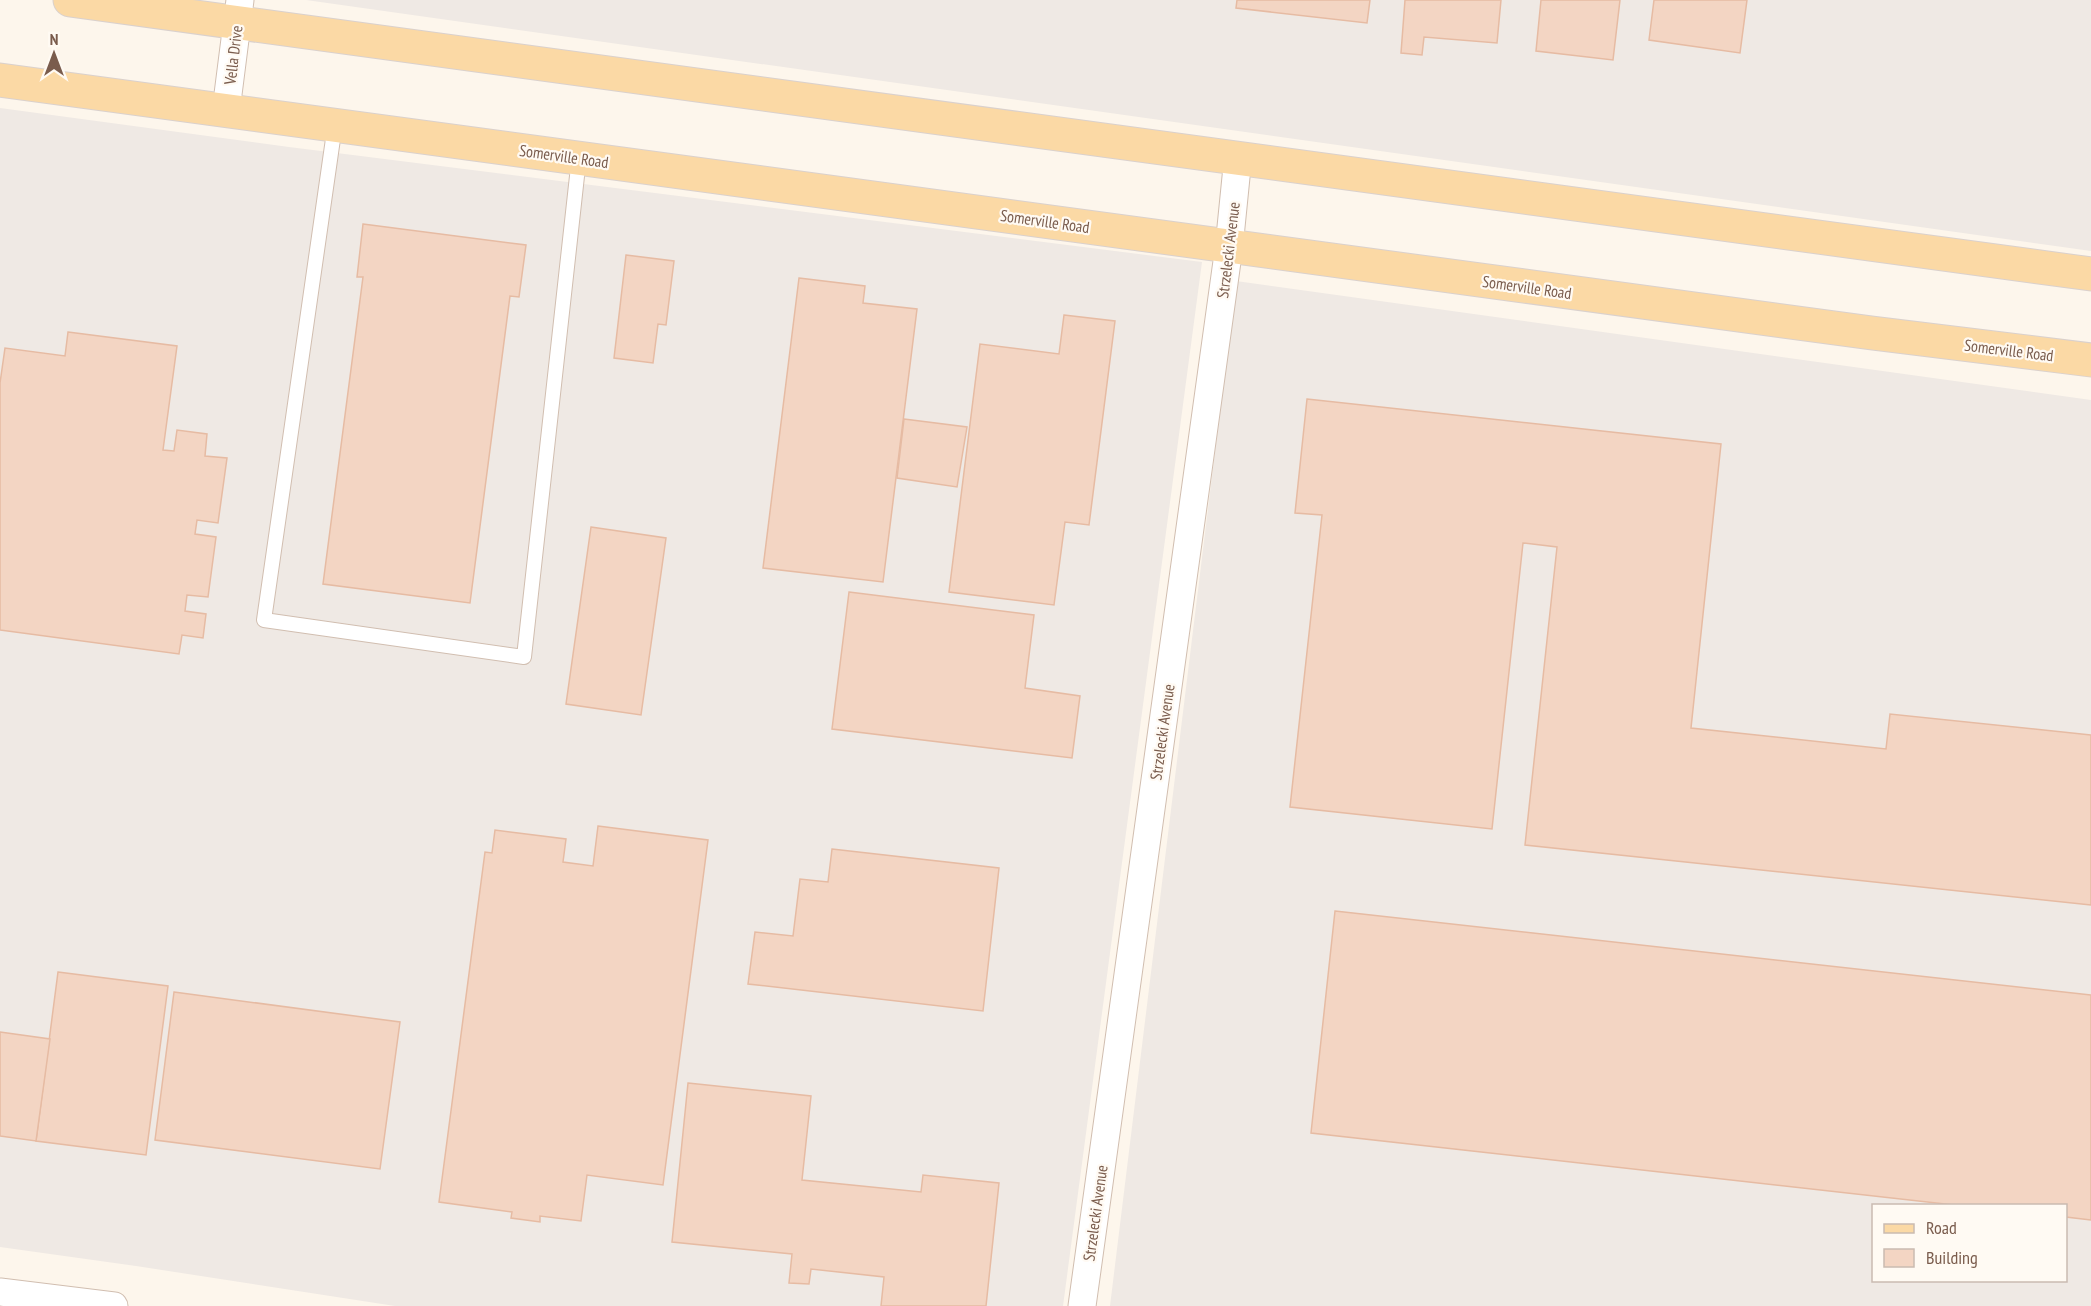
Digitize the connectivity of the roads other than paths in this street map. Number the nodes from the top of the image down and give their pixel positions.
1 (70, 0) edge
2 (239, 11) edge
3 (0, 80) edge
4 (226, 110) junction
5 (335, 125) junction
6 (1238, 157) junction
7 (579, 158) junction
8 (1229, 247) junction
9 (2091, 274) edge
10 (2091, 360) edge
11 (0, 1292) edge
12 (114, 1306) edge
13 (1082, 1306) edge

1 - 2 main road
2 - 4 street, Vella Drive
2 - 6 main road
3 - 4 main road, Somerville Road
4 - 5 main road, Somerville Road
5 - 7 main road, Somerville Road
5 - 7 lane
6 - 8 street, Strzelecki Avenue
6 - 9 main road
7 - 8 main road, Somerville Road
8 - 10 main road, Somerville Road
8 - 13 street, Strzelecki Avenue
11 - 12 street

